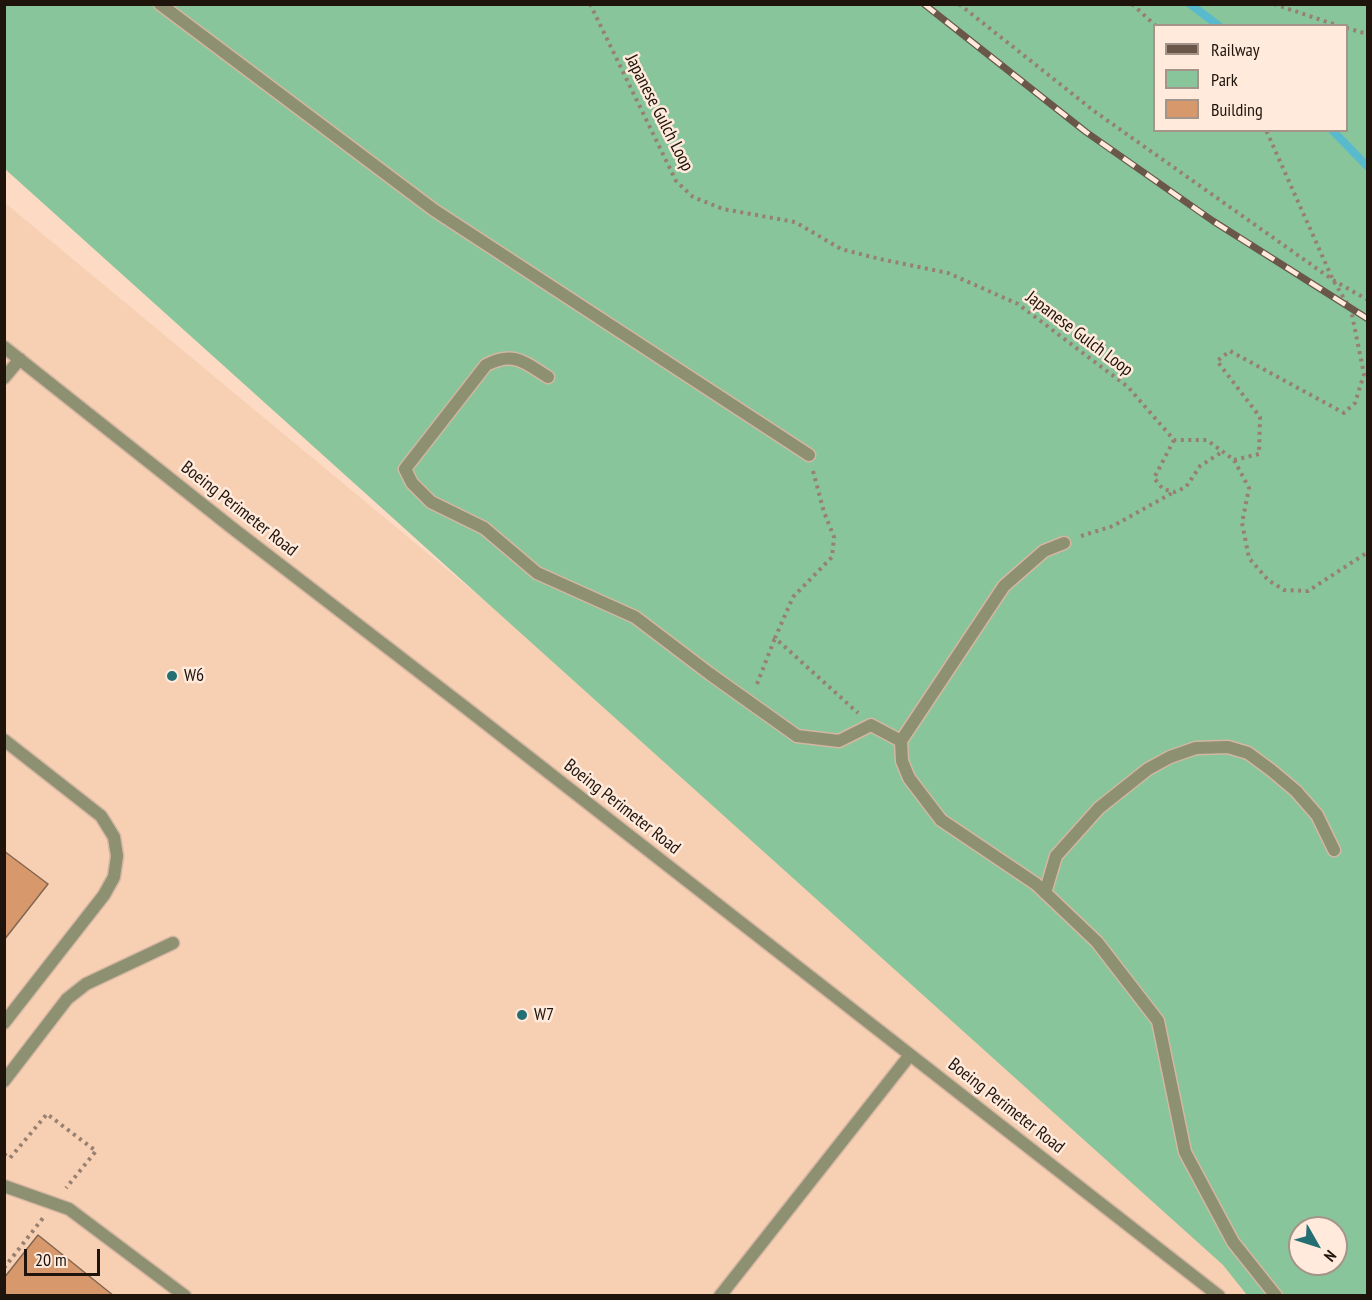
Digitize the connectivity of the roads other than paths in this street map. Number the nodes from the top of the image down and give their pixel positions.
1 (160, 4) edge
2 (4, 347) edge
3 (20, 359) junction
4 (548, 377) dead end
5 (4, 378) edge
6 (809, 455) road end
7 (1064, 543) road end
8 (4, 740) edge
9 (901, 741) junction
10 (1334, 850) dead end
11 (1045, 893) junction
12 (172, 943) dead end
13 (4, 1023) edge
14 (910, 1055) junction
15 (4, 1081) edge
16 (4, 1186) edge
17 (185, 1296) edge
18 (720, 1296) edge
19 (1219, 1296) edge
20 (1276, 1296) edge

1 - 6 lane
2 - 3 lane, Boeing Perimeter Road
3 - 5 lane
3 - 14 lane, Boeing Perimeter Road
4 - 9 lane
7 - 9 lane
8 - 13 lane
9 - 11 lane
10 - 11 lane
11 - 20 lane
12 - 15 lane
14 - 18 lane
14 - 19 lane, Boeing Perimeter Road
16 - 17 lane

